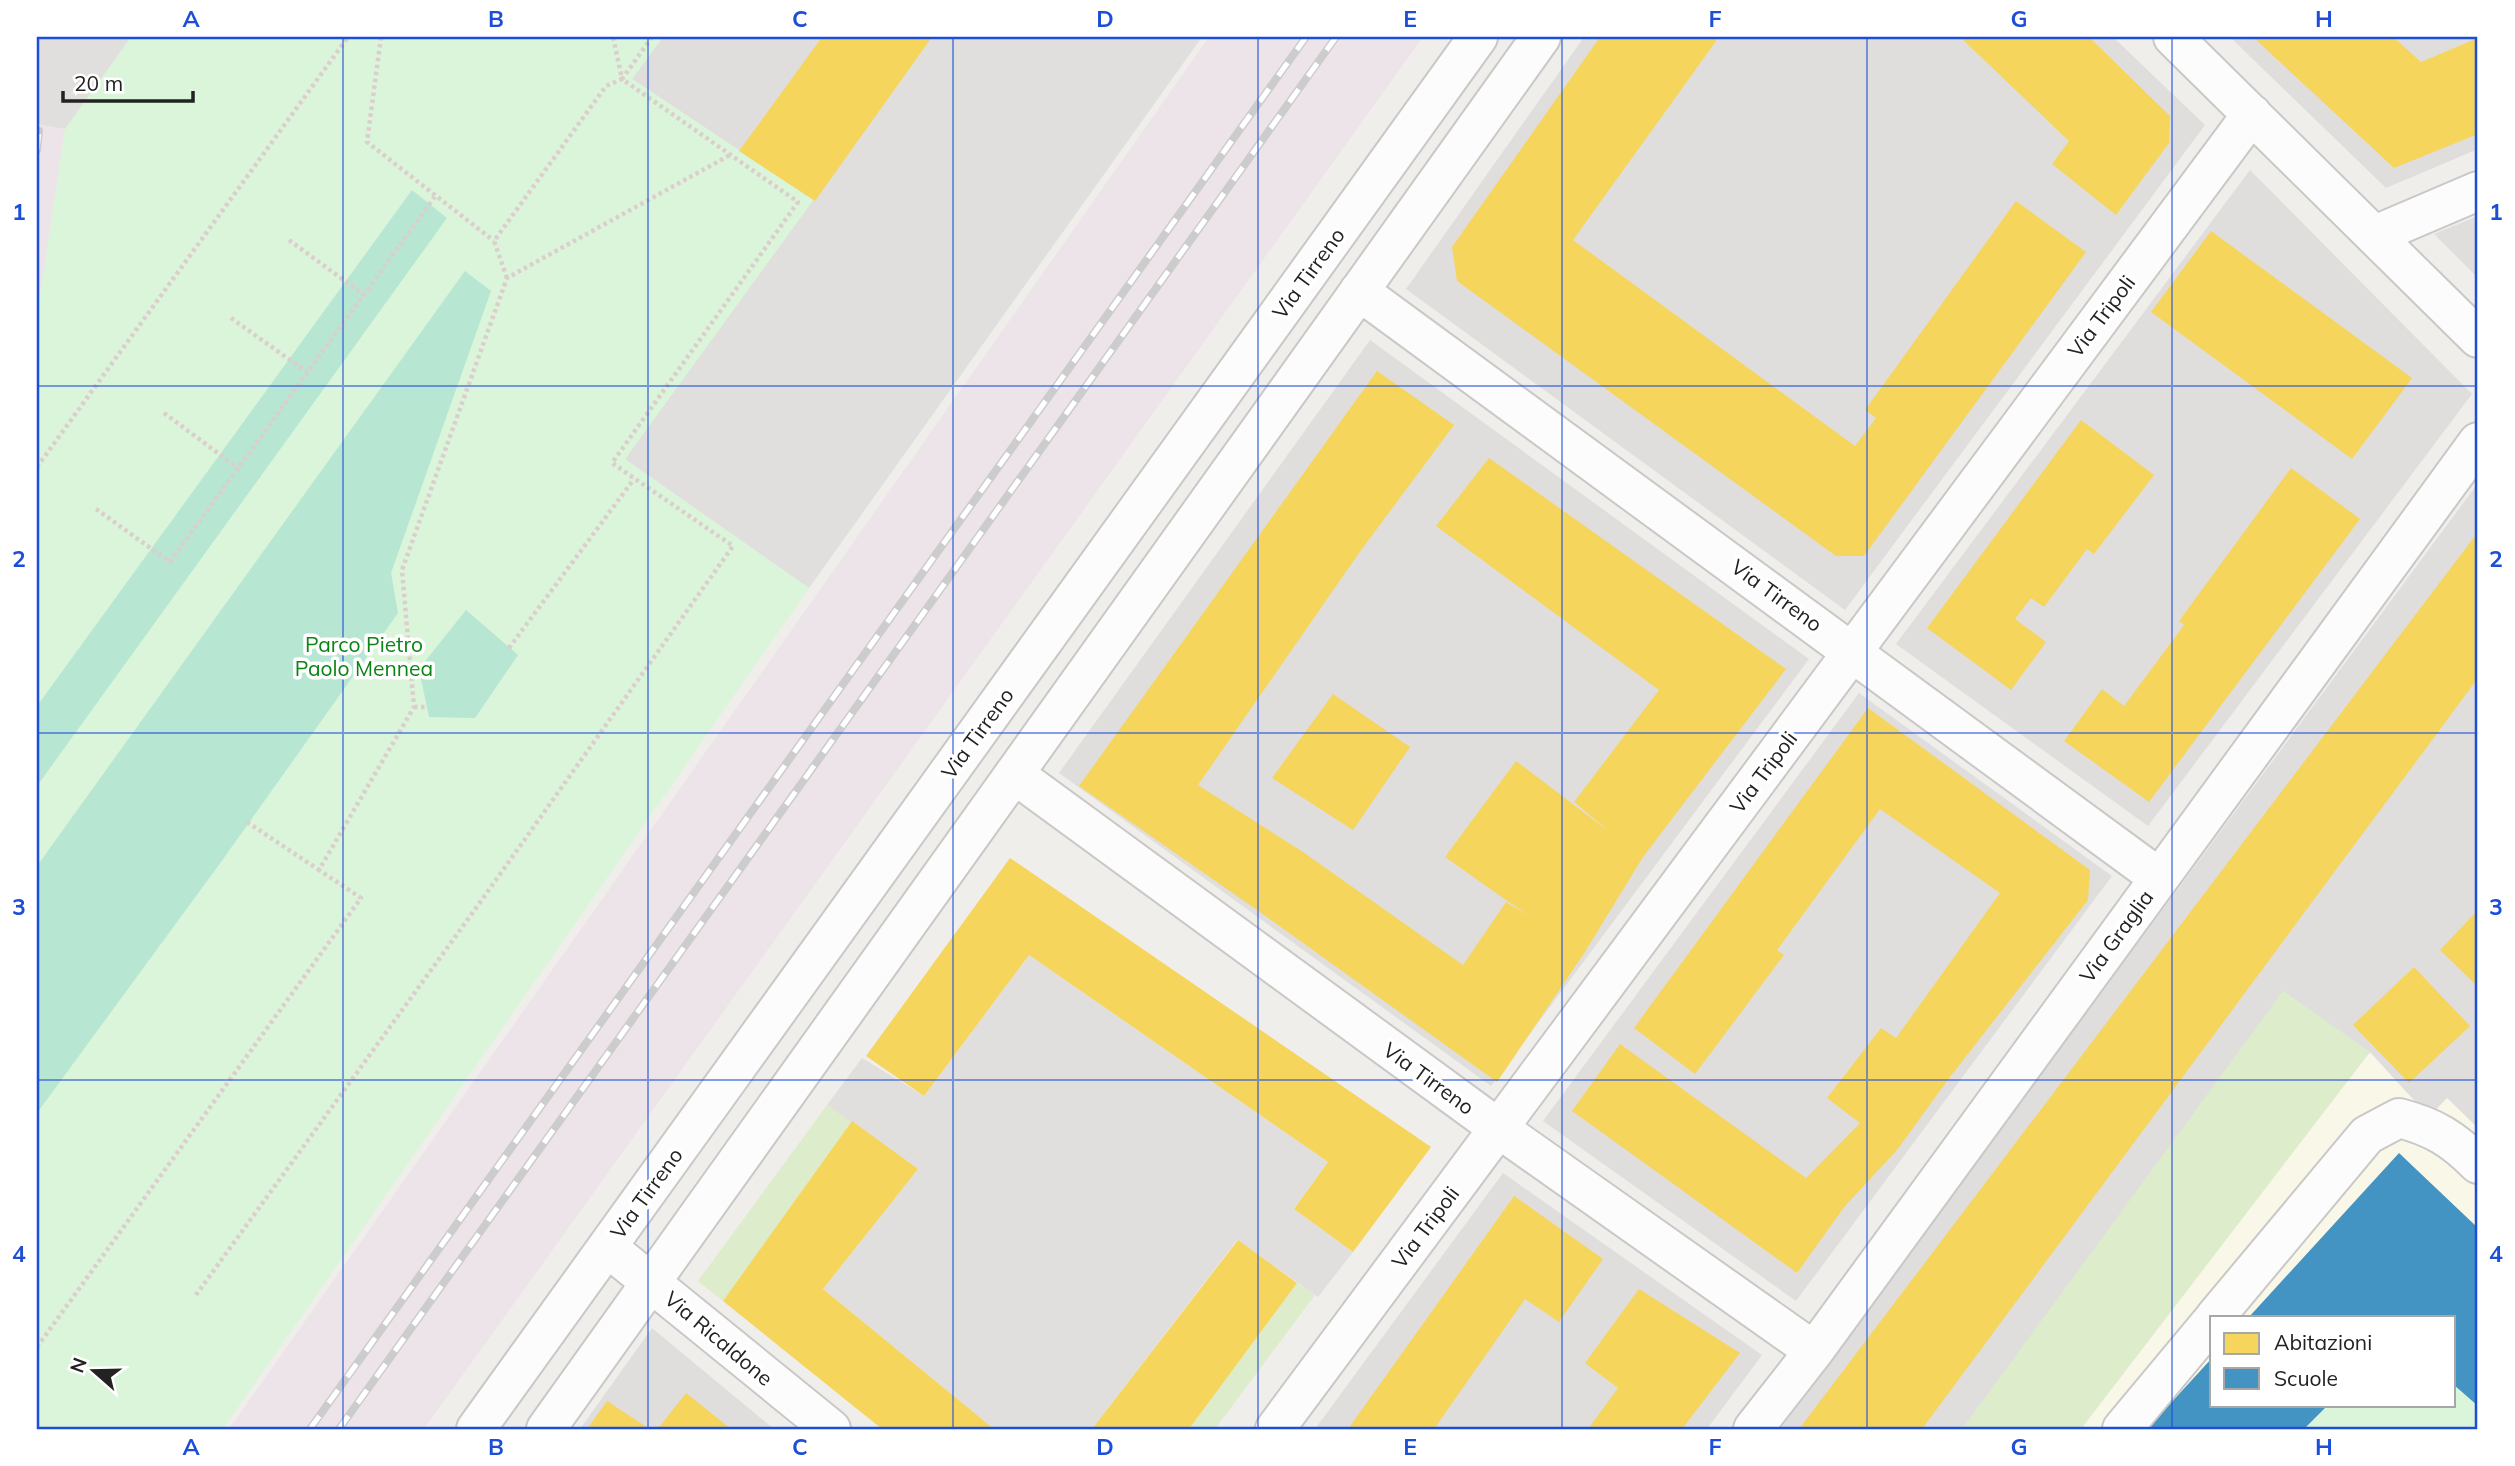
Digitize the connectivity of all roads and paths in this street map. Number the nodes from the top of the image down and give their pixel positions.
1 (348, 37) edge
2 (381, 37) edge
3 (613, 37) edge
4 (652, 37) edge
5 (1478, 37) edge
6 (1541, 37) edge
7 (2173, 37) edge
8 (622, 79) junction
9 (2252, 114) junction
10 (730, 155) junction
11 (2478, 191) edge
12 (436, 195) junction
13 (2375, 235) junction
14 (289, 240) dead end
15 (494, 241) junction
16 (507, 278) junction
17 (1359, 290) junction
18 (364, 295) junction
19 (231, 317) dead end
20 (2478, 338) edge
21 (307, 373) junction
22 (164, 413) dead end
23 (2478, 442) edge
24 (37, 467) edge
25 (238, 468) junction
26 (634, 479) junction
27 (96, 509) dead end
28 (509, 648) dead end
29 (1853, 651) junction
30 (414, 707) junction
31 (427, 707) dead end
32 (1014, 774) junction
33 (247, 822) dead end
34 (319, 870) junction
35 (2158, 877) junction
36 (1498, 1128) junction
37 (2478, 1164) edge
38 (607, 1247) junction
39 (651, 1282) junction
40 (196, 1295) dead end
41 (2216, 1316) edge
42 (2210, 1324) edge
43 (37, 1347) edge
44 (1814, 1351) junction
45 (476, 1429) edge
46 (546, 1429) edge
47 (831, 1429) edge
48 (1275, 1429) edge
49 (1753, 1429) edge
50 (2122, 1429) edge

1 - 24 path
2 - 12 path
3 - 8 path
4 - 8 path
5 - 38 street, Via Tirreno
6 - 17 street
7 - 9 street
8 - 10 path
8 - 15 path
9 - 13 street
9 - 29 street, Via Tripoli
10 - 16 path
10 - 26 path
11 - 13 street
12 - 15 path
12 - 18 path
13 - 20 street
14 - 18 path
15 - 16 path
16 - 30 path
17 - 29 street, Via Tirreno
17 - 32 street
18 - 21 path
19 - 21 path
21 - 25 path
22 - 25 path
23 - 35 street, Via Graglia
25 - 27 path
26 - 28 path
26 - 40 path
29 - 35 street, Via Tirreno
29 - 36 street, Via Tripoli
30 - 31 path
30 - 34 path
32 - 36 street, Via Tirreno
32 - 39 street
33 - 34 path
34 - 43 path
35 - 44 street, Via Graglia
36 - 44 street, Via Tirreno
36 - 48 street, Via Tripoli
37 - 41 street
38 - 39 street, Via Ricaldone
38 - 45 street, Via Tirreno
39 - 46 street
39 - 47 street, Via Ricaldone
42 - 50 street
44 - 49 street, Via Graglia

